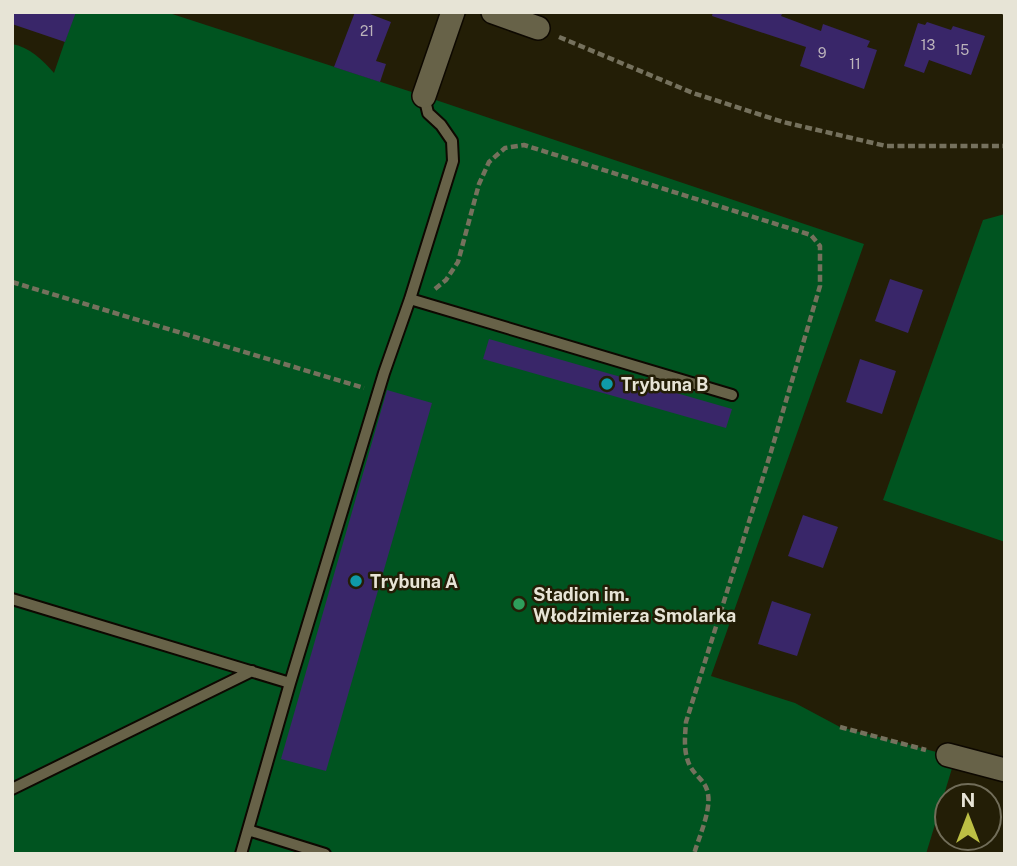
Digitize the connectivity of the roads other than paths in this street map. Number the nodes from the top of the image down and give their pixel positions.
1 (453, 12) edge
2 (493, 12) edge
3 (538, 28) road end
4 (424, 96) joint
5 (416, 300) junction
6 (732, 395) dead end
7 (12, 599) edge
8 (252, 671) junction
9 (290, 683) junction
10 (947, 755) road end
11 (1005, 771) edge
12 (12, 789) edge
13 (248, 830) junction
14 (241, 854) edge
15 (325, 854) edge

1 - 4 street
2 - 3 street
4 - 5 lane
5 - 6 lane
5 - 9 lane
7 - 8 lane
8 - 9 lane
8 - 12 lane
9 - 13 lane
10 - 11 street
13 - 14 lane
13 - 15 lane

